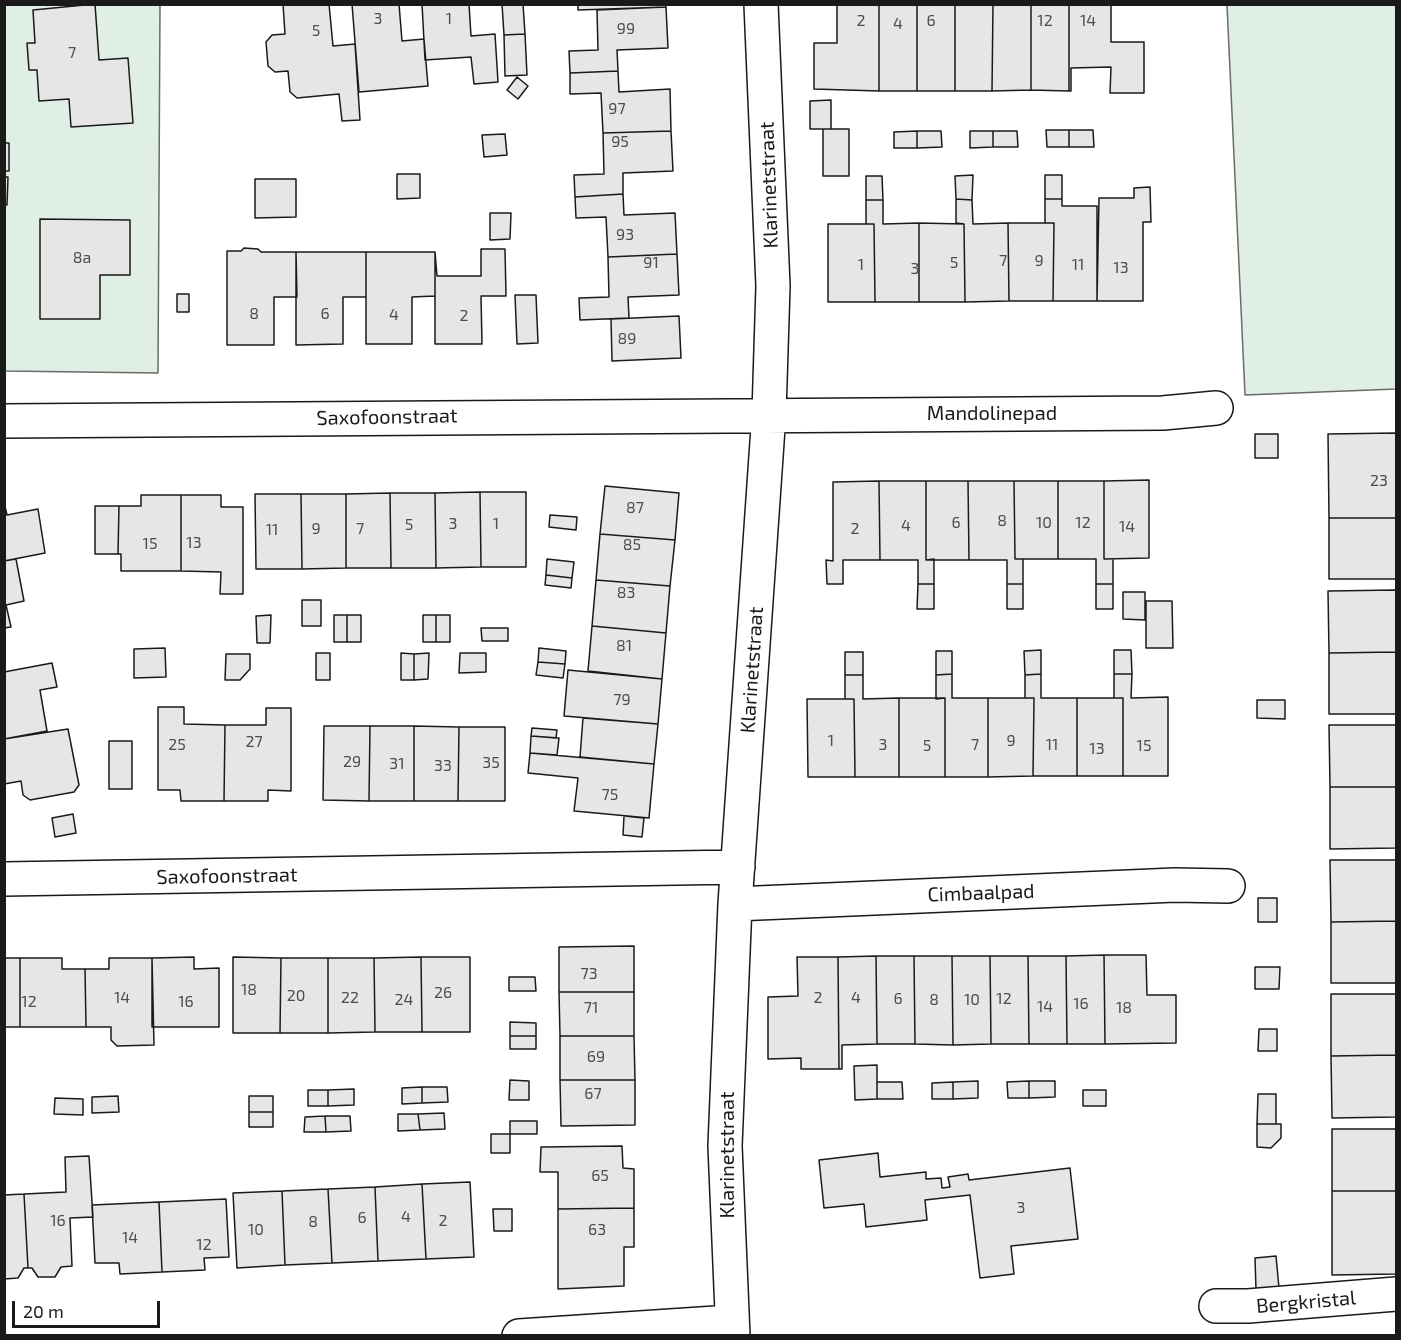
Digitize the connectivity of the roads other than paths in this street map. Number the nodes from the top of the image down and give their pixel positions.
1 (760, 4) edge
2 (1216, 408) dead end
3 (769, 413) junction
4 (4, 421) edge
5 (738, 867) junction
6 (4, 879) edge
7 (1228, 886) dead end
8 (735, 903) junction
9 (1396, 1294) edge
10 (1216, 1306) dead end
11 (732, 1329) edge
12 (519, 1335) edge

1 - 3 street, Klarinetstraat
2 - 3 street, Mandolinepad
3 - 4 street, Saxofoonstraat
3 - 5 street, Klarinetstraat
5 - 6 street, Saxofoonstraat
5 - 8 street, Klarinetstraat
7 - 8 street, Cimbaalpad
8 - 11 street, Klarinetstraat
9 - 10 street, Bergkristal
11 - 12 street

